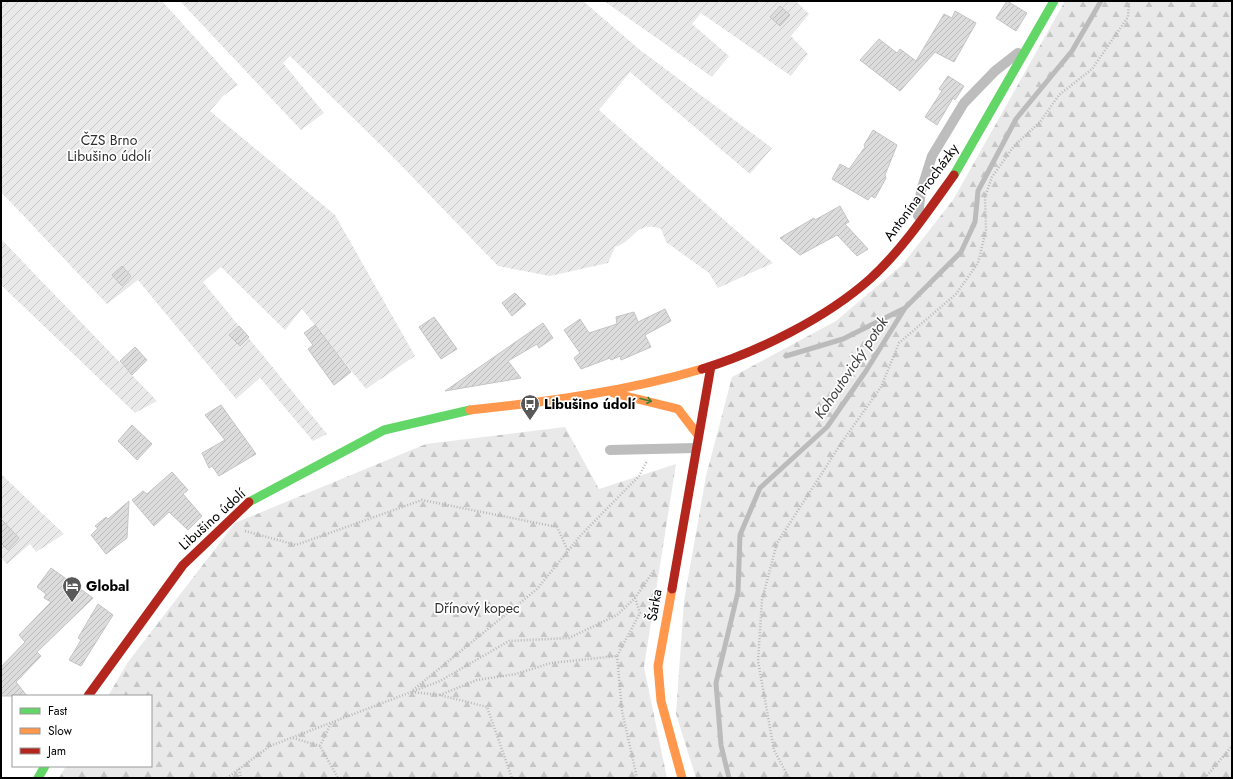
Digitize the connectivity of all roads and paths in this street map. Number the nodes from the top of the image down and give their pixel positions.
1 (1054, 1) edge
2 (1129, 1) edge
3 (1032, 42) junction
4 (917, 226) junction
5 (711, 366) junction
6 (608, 391) junction
7 (698, 434) junction
8 (696, 448) junction
9 (654, 449) junction
10 (610, 450) dead end
11 (224, 526) junction
12 (568, 550) junction
13 (656, 567) dead end
14 (635, 598) junction
15 (617, 656) junction
16 (411, 692) junction
17 (89, 695) edge
18 (440, 695) junction
19 (331, 723) junction
20 (293, 738) junction
21 (320, 746) junction
22 (1232, 746) edge
23 (44, 767) edge
24 (239, 770) junction
25 (38, 778) edge
26 (227, 778) edge
27 (241, 778) edge
28 (338, 778) edge
29 (512, 778) edge
30 (637, 778) edge
31 (682, 778) edge
32 (789, 778) edge
33 (1205, 778) edge

1 - 3 street, Antonína Procházky
2 - 32 path
3 - 4 street, Antonína Procházky
3 - 4 lane
4 - 5 street, Antonína Procházky
5 - 6 street, Libušino údolí
5 - 7 street, Šárka
6 -> 7 street
6 - 11 street, Libušino údolí
7 - 8 street, Šárka
8 - 9 lane
8 - 31 street, Šárka
9 - 10 lane
9 - 12 path
11 - 12 path
11 - 17 street, Libušino údolí
12 - 16 path
13 - 14 path
14 - 15 path
14 - 16 path
15 - 18 path
15 - 30 path
16 - 18 path
16 - 19 path
18 - 29 path
19 - 20 path
19 - 21 path
20 - 21 path
20 - 24 path
21 - 28 path
22 - 33 path
23 - 25 street
24 - 26 path
24 - 27 path

